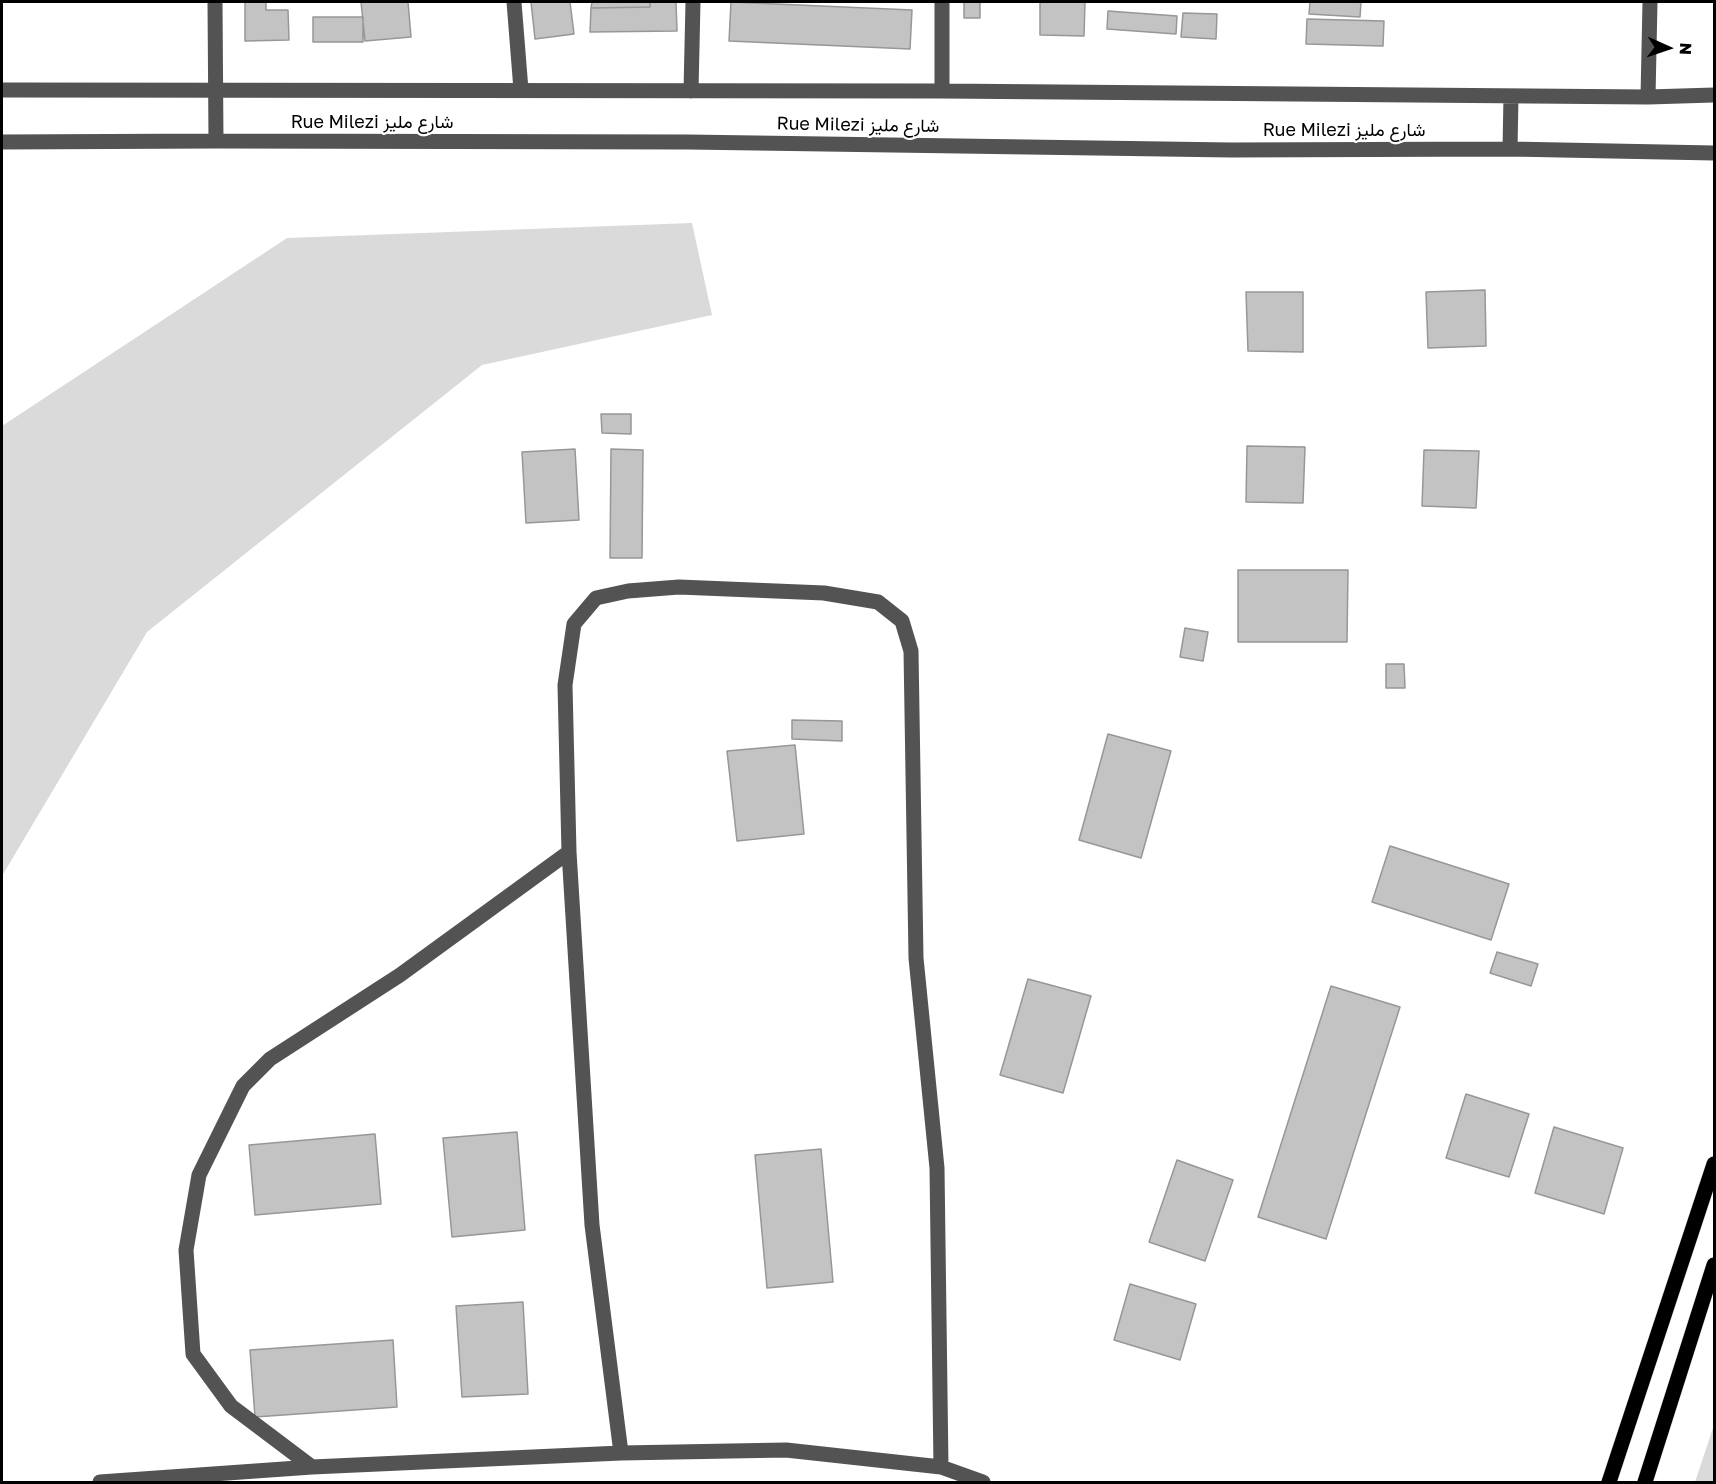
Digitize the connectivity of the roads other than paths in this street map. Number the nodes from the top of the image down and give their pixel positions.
1 (214, 2) edge
2 (513, 2) edge
3 (693, 2) edge
4 (942, 2) edge
5 (1650, 2) edge
6 (2, 90) edge
7 (521, 90) junction
8 (691, 91) junction
9 (942, 91) junction
10 (215, 92) junction
11 (1714, 95) edge
12 (1511, 96) junction
13 (1648, 97) junction
14 (216, 141) junction
15 (2, 142) edge
16 (1510, 149) junction
17 (1714, 153) edge
18 (569, 852) junction
19 (1714, 1164) edge
20 (1714, 1265) edge
21 (621, 1453) junction
22 (312, 1467) junction
23 (941, 1467) junction
24 (100, 1482) edge
25 (983, 1482) edge
26 (1609, 1482) edge
27 (1645, 1482) edge

1 - 10 street
2 - 7 street
3 - 8 street
4 - 9 street
5 - 13 street
6 - 10 street, Rue Milezi شارع مليز
7 - 8 street, Rue Milezi شارع مليز
7 - 10 street, Rue Milezi شارع مليز
8 - 9 street, Rue Milezi شارع مليز
9 - 12 street, Rue Milezi شارع مليز
10 - 14 street
11 - 13 street, Rue Milezi شارع مليز
12 - 13 street, Rue Milezi شارع مليز
12 - 16 street
14 - 15 street, Rue Milezi شارع مليز
14 - 16 street, Rue Milezi شارع مليز
16 - 17 street, Rue Milezi شارع مليز
18 - 21 street
18 - 22 street
18 - 23 street
19 - 26 main road
20 - 27 main road
21 - 22 street
21 - 23 street
22 - 24 street
23 - 25 street

